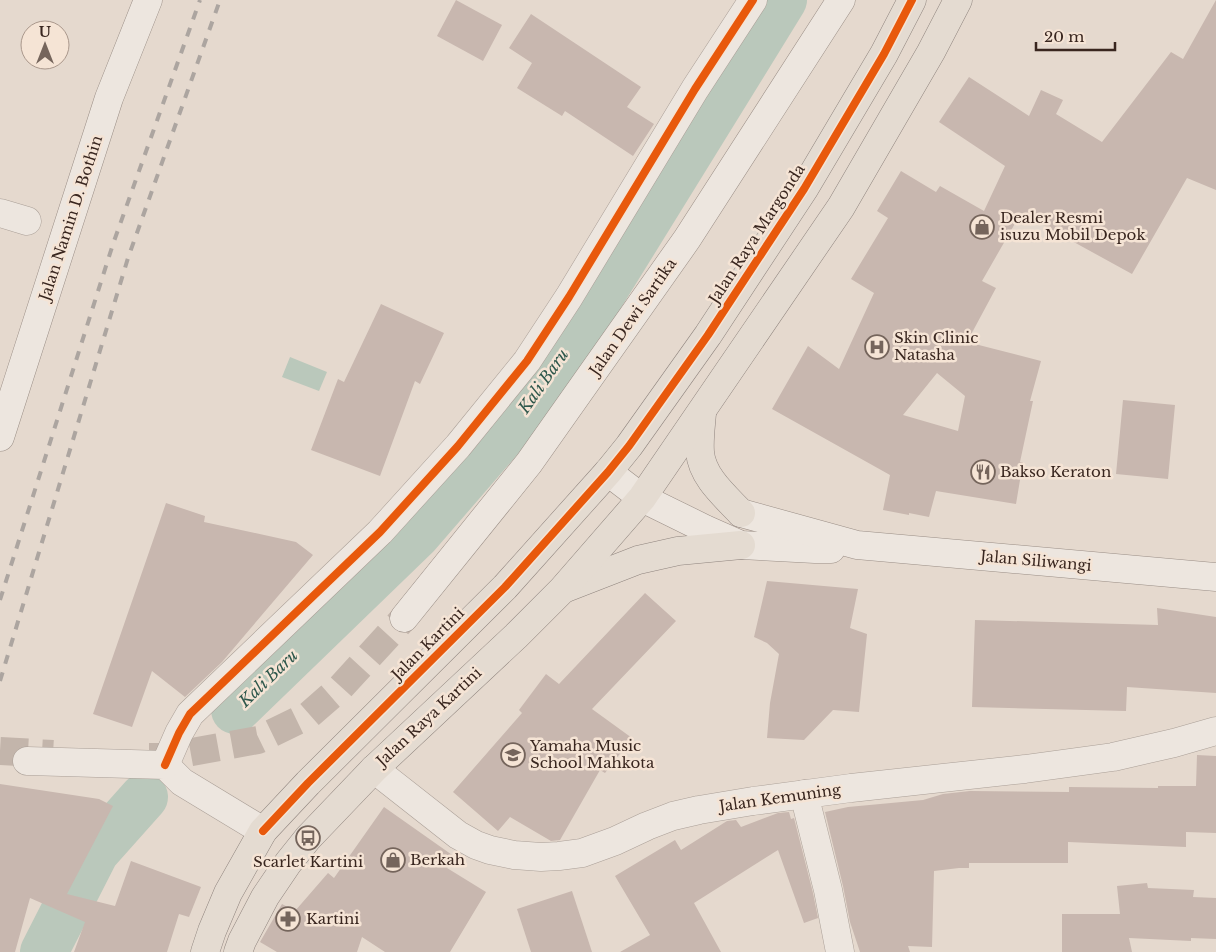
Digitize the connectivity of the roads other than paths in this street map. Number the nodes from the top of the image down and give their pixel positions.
1 (148, 0) edge
2 (753, 0) edge
3 (841, 0) edge
4 (912, 0) edge
5 (958, 0) edge
6 (0, 213) edge
7 (26, 221) dead end
8 (702, 411) junction
9 (0, 438) edge
10 (608, 472) junction
11 (642, 498) junction
12 (740, 513) joint
13 (740, 545) junction
14 (857, 545) junction
15 (1216, 577) edge
16 (562, 590) junction
17 (404, 618) tunnel mouth
18 (1216, 731) edge
19 (26, 761) tunnel mouth
20 (165, 765) junction
21 (374, 770) junction
22 (804, 794) junction
23 (263, 831) junction
24 (205, 952) edge
25 (238, 952) edge
26 (840, 952) edge

1 - 9 street, Jalan Namin D. Bothin
2 - 20 street
3 - 17 street, Jalan Dewi Sartika
4 - 10 main road, Jalan Raya Margonda
5 - 8 main road
6 - 7 street
8 - 11 main road
8 - 12 main road
10 - 11 street, Jalan Siliwangi
10 - 23 main road, Jalan Kartini
11 - 13 street, Jalan Siliwangi
11 - 16 main road, Jalan Raya Kartini
12 - 14 street, Jalan Siliwangi
13 - 14 street, Jalan Siliwangi
13 - 16 main road
14 - 15 street, Jalan Siliwangi
16 - 21 main road, Jalan Raya Kartini
18 - 22 street, Jalan Kemuning
19 - 20 street
20 - 23 street
21 - 22 street, Jalan Kemuning
21 - 25 main road, Jalan Raya Kartini
22 - 26 street
23 - 24 main road

